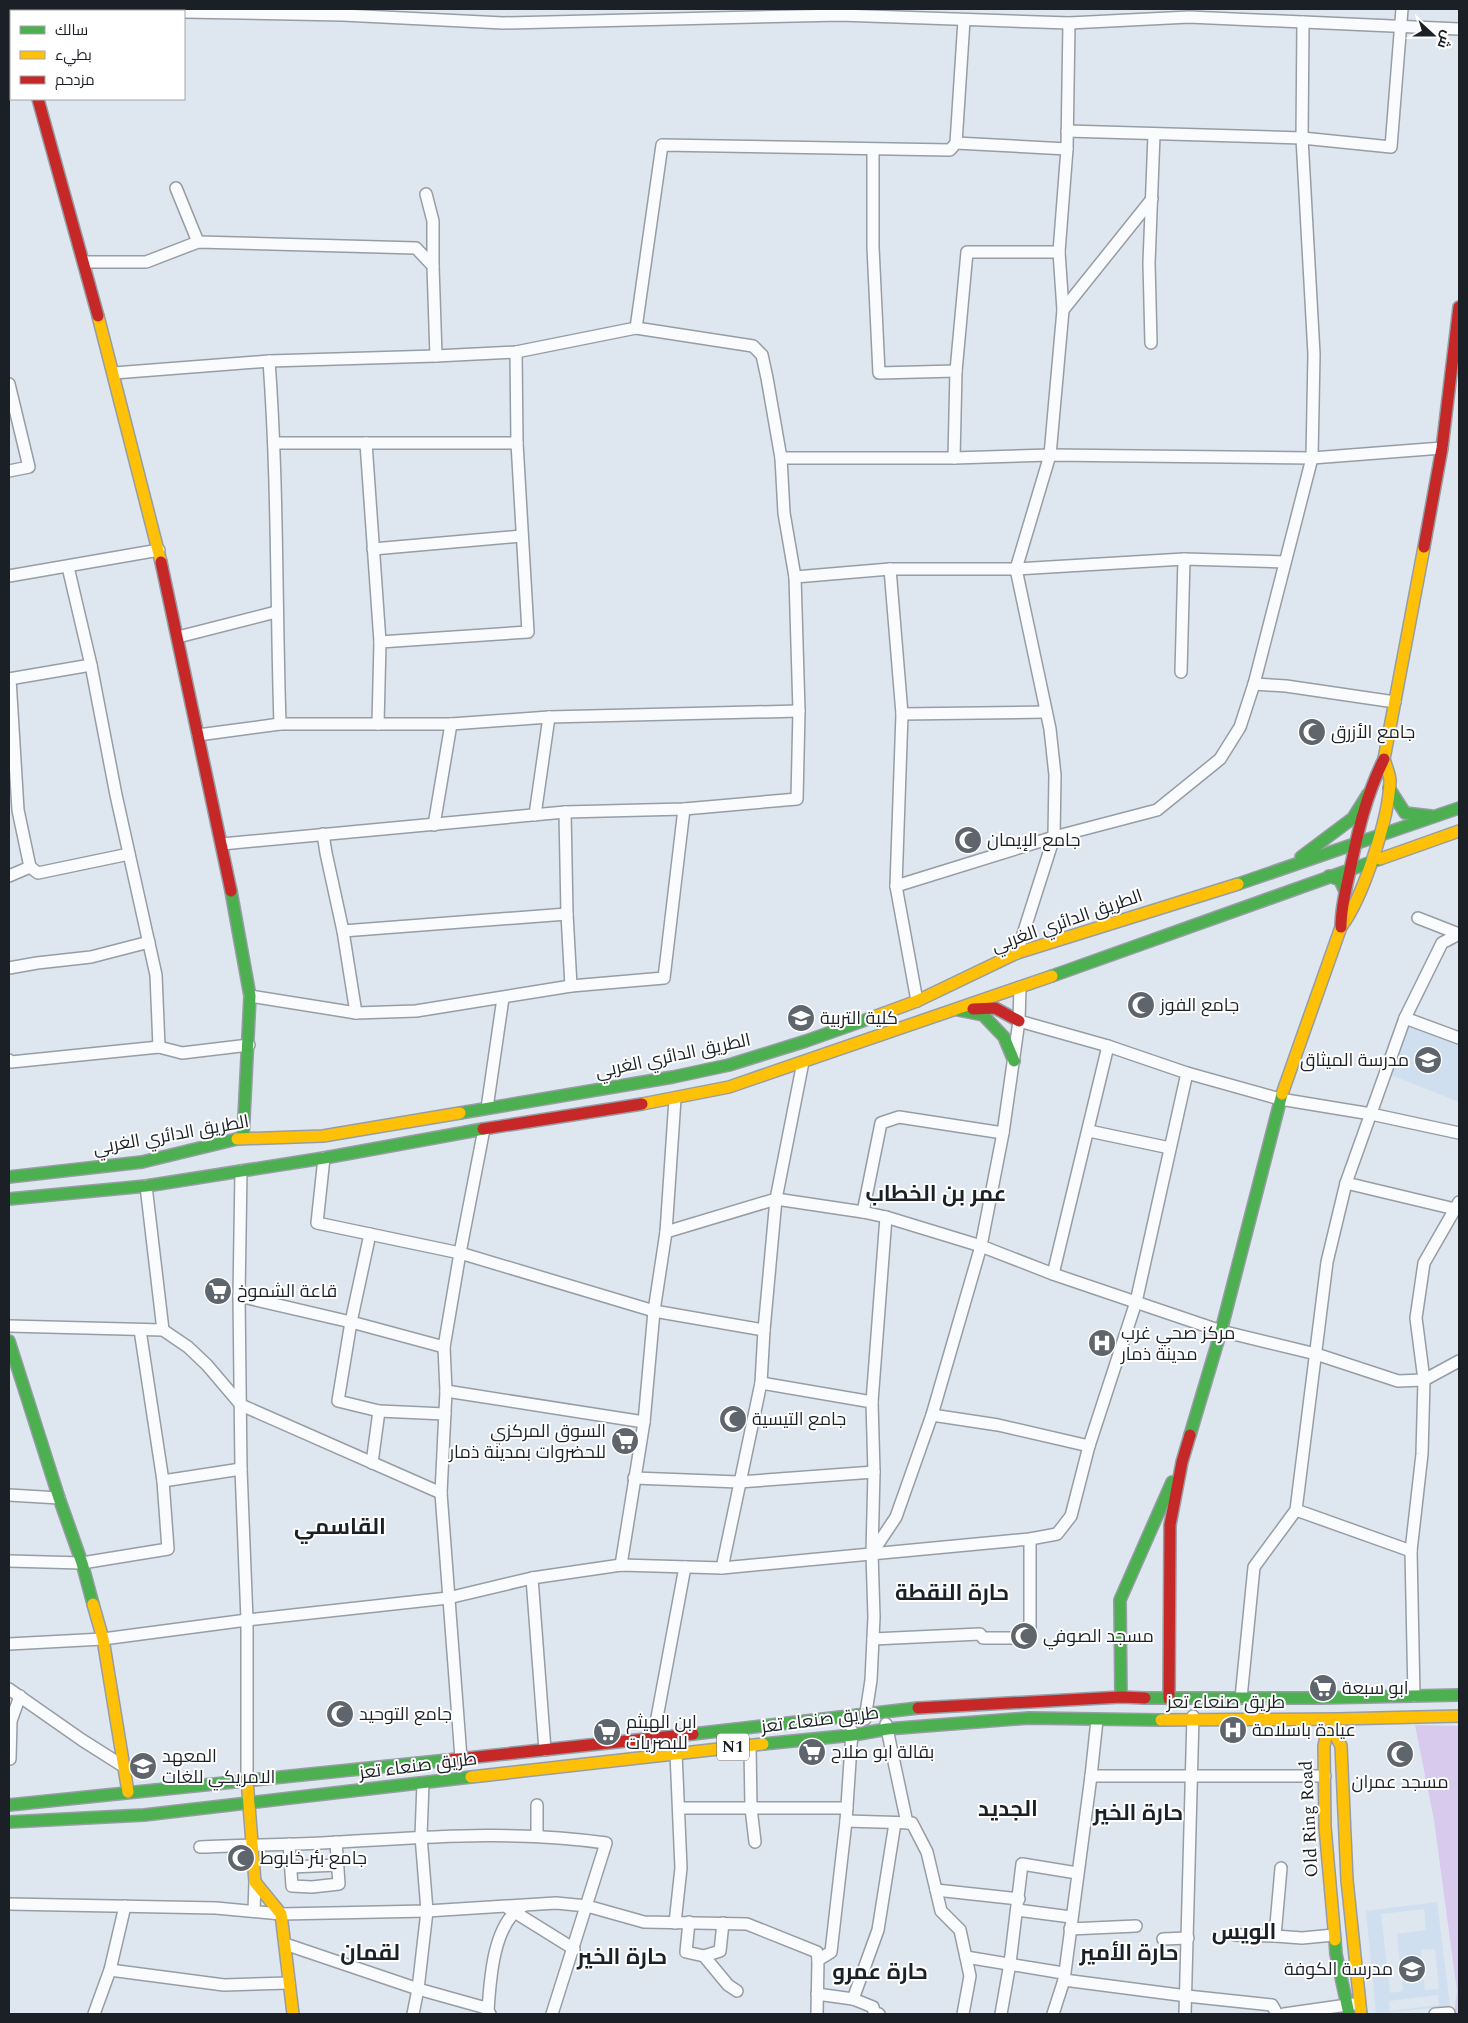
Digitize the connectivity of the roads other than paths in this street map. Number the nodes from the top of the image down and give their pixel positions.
1 (1402, 9) edge
2 (185, 12) edge
3 (809, 12) edge
4 (1191, 13) edge
5 (964, 20) junction
6 (1303, 22) junction
7 (1069, 23) junction
8 (1401, 27) junction
9 (1459, 29) edge
10 (38, 100) edge
11 (1067, 131) junction
12 (1154, 135) junction
13 (1302, 138) junction
14 (956, 144) junction
15 (1067, 148) junction
16 (873, 150) junction
17 (176, 188) dead end
18 (426, 194) dead end
19 (1152, 199) junction
20 (198, 242) junction
21 (1059, 252) junction
22 (84, 262) junction
23 (432, 266) junction
24 (1459, 307) edge
25 (1063, 310) junction
26 (636, 328) junction
27 (1457, 338) edge
28 (1151, 344) dead end
29 (516, 352) junction
30 (436, 356) junction
31 (269, 361) junction
32 (956, 371) junction
33 (114, 374) junction
34 (9, 384) edge
35 (275, 443) junction
36 (366, 443) junction
37 (517, 443) junction
38 (1442, 448) junction
39 (1050, 455) junction
40 (781, 458) junction
41 (954, 458) junction
42 (1312, 458) junction
43 (9, 471) edge
44 (522, 536) junction
45 (373, 549) junction
46 (159, 550) junction
47 (1184, 558) junction
48 (1285, 562) junction
49 (68, 567) junction
50 (890, 569) junction
51 (1016, 569) junction
52 (9, 576) edge
53 (795, 577) junction
54 (276, 612) junction
55 (178, 637) junction
56 (380, 642) junction
57 (91, 665) junction
58 (1181, 672) dead end
59 (9, 679) edge
60 (1254, 684) junction
61 (1395, 702) junction
62 (799, 711) junction
63 (1046, 712) junction
64 (902, 714) junction
65 (549, 717) junction
66 (280, 724) junction
67 (378, 724) junction
68 (451, 724) junction
69 (198, 735) junction
70 (1384, 758) junction
71 (1389, 788) junction
72 (1368, 794) junction
73 (1459, 808) edge
74 (684, 809) junction
75 (565, 812) junction
76 (535, 814) junction
77 (1434, 816) junction
78 (434, 825) junction
79 (1459, 831) edge
80 (324, 834) junction
81 (1381, 834) junction
82 (1054, 837) junction
83 (222, 844) junction
84 (1354, 844) junction
85 (129, 854) junction
86 (1371, 861) junction
87 (30, 867) junction
88 (1284, 869) junction
89 (1350, 869) junction
90 (9, 876) edge
91 (1329, 876) junction
92 (896, 886) junction
93 (1345, 891) junction
94 (567, 914) junction
95 (1418, 918) dead end
96 (1341, 926) junction
97 (343, 931) junction
98 (1459, 934) edge
99 (149, 942) junction
100 (1017, 953) junction
101 (9, 968) edge
102 (571, 986) junction
103 (1020, 986) junction
104 (250, 996) junction
105 (503, 998) junction
106 (916, 1001) junction
107 (957, 1009) junction
108 (356, 1013) junction
109 (1405, 1018) junction
110 (1020, 1021) junction
111 (1459, 1038) edge
112 (806, 1041) junction
113 (249, 1045) junction
114 (1108, 1046) junction
115 (159, 1047) junction
116 (9, 1060) edge
117 (1014, 1061) junction
118 (804, 1062) junction
119 (1187, 1073) junction
120 (675, 1098) junction
121 (1280, 1099) junction
122 (487, 1108) junction
123 (1371, 1114) junction
124 (484, 1129) junction
125 (1088, 1131) junction
126 (1003, 1133) junction
127 (1459, 1133) edge
128 (243, 1138) junction
129 (1170, 1148) junction
130 (324, 1158) junction
131 (241, 1171) junction
132 (144, 1174) junction
133 (9, 1177) edge
134 (1346, 1183) junction
135 (9, 1199) edge
136 (776, 1199) junction
137 (1457, 1205) edge
138 (863, 1212) junction
139 (886, 1217) junction
140 (666, 1232) junction
141 (370, 1234) junction
142 (981, 1246) junction
143 (460, 1253) junction
144 (1053, 1274) junction
145 (239, 1296) junction
146 (1136, 1302) junction
147 (654, 1311) junction
148 (351, 1322) junction
149 (9, 1326) edge
150 (140, 1330) junction
151 (163, 1330) junction
152 (764, 1330) junction
153 (1221, 1331) junction
154 (9, 1341) edge
155 (444, 1347) junction
156 (1316, 1354) junction
157 (1459, 1360) edge
158 (1424, 1380) junction
159 (761, 1384) junction
160 (446, 1391) junction
161 (872, 1402) junction
162 (241, 1405) junction
163 (379, 1411) junction
164 (445, 1414) junction
165 (932, 1415) junction
166 (264, 1416) junction
167 (644, 1422) junction
168 (241, 1438) junction
169 (1089, 1446) junction
170 (1182, 1462) junction
171 (372, 1463) junction
172 (241, 1469) junction
173 (874, 1472) junction
174 (634, 1478) junction
175 (163, 1480) junction
176 (739, 1482) junction
177 (441, 1493) junction
178 (9, 1495) edge
179 (59, 1498) junction
180 (1296, 1510) junction
181 (1030, 1539) junction
182 (1412, 1551) junction
183 (872, 1552) junction
184 (9, 1561) edge
185 (82, 1564) junction
186 (621, 1565) junction
187 (685, 1567) junction
188 (722, 1568) junction
189 (532, 1578) junction
190 (448, 1598) junction
191 (247, 1620) junction
192 (103, 1639) junction
193 (873, 1639) junction
194 (9, 1644) edge
195 (9, 1689) edge
196 (1459, 1695) edge
197 (20, 1696) junction
198 (1414, 1696) junction
199 (1121, 1697) junction
200 (1194, 1698) junction
201 (1241, 1698) junction
202 (1170, 1699) junction
203 (885, 1712) junction
204 (865, 1716) junction
205 (1459, 1716) edge
206 (848, 1718) junction
207 (1097, 1720) junction
208 (1192, 1720) junction
209 (1332, 1725) junction
210 (887, 1729) junction
211 (867, 1733) junction
212 (853, 1735) junction
213 (653, 1739) junction
214 (750, 1746) junction
215 (544, 1750) junction
216 (676, 1753) junction
217 (461, 1758) junction
218 (10, 1759) edge
219 (123, 1766) junction
220 (1191, 1775) junction
221 (1092, 1776) junction
222 (1325, 1776) junction
223 (247, 1779) junction
224 (423, 1783) junction
225 (128, 1792) junction
226 (250, 1804) junction
227 (9, 1805) edge
228 (537, 1805) dead end
229 (679, 1808) junction
230 (751, 1808) junction
231 (847, 1808) junction
232 (846, 1821) junction
233 (9, 1822) edge
234 (901, 1823) junction
235 (421, 1836) junction
236 (537, 1836) junction
237 (336, 1842) junction
238 (755, 1842) dead end
239 (289, 1844) junction
240 (253, 1845) junction
241 (200, 1847) dead end
242 (338, 1866) junction
243 (291, 1867) junction
244 (1281, 1868) dead end
245 (1077, 1873) junction
246 (255, 1882) junction
247 (936, 1890) junction
248 (9, 1904) edge
249 (1018, 1905) junction
250 (125, 1906) junction
251 (587, 1906) junction
252 (509, 1909) junction
253 (427, 1911) junction
254 (254, 1912) junction
255 (281, 1914) junction
256 (689, 1922) junction
257 (675, 1923) junction
258 (724, 1923) junction
259 (1070, 1923) junction
260 (1136, 1926) dead end
261 (1235, 1935) dead end
262 (1334, 1935) junction
263 (1275, 1936) junction
264 (1188, 1938) junction
265 (1163, 1940) dead end
266 (285, 1944) junction
267 (574, 1949) junction
268 (704, 1956) junction
269 (966, 1957) junction
270 (818, 1960) junction
271 (1010, 1963) junction
272 (110, 1970) junction
273 (1064, 1977) junction
274 (289, 1983) junction
275 (418, 1990) junction
276 (737, 1991) dead end
277 (817, 1994) junction
278 (1187, 1996) junction
279 (853, 1999) junction
280 (1360, 2009) edge
281 (1348, 2010) edge
282 (489, 2013) edge
283 (1449, 2013) dead end
284 (94, 2014) edge
285 (293, 2014) edge
286 (413, 2014) edge
287 (552, 2014) edge
288 (817, 2014) edge
289 (878, 2014) edge
290 (963, 2014) edge
291 (1001, 2014) edge
292 (1053, 2014) edge
293 (1185, 2014) edge
294 (1277, 2014) edge
295 (1284, 2014) edge
296 (1435, 2014) edge

1 - 8 street
2 - 3 street
3 - 5 street
4 - 6 street
4 - 7 street
5 - 7 street
5 - 14 street
6 - 8 street
6 - 13 street
7 - 11 street
8 - 9 street
8 - 13 street
10 - 22 main road
11 - 12 street
11 - 15 street
12 - 13 street
12 - 19 street
13 - 42 street
14 - 15 street
14 - 16 street
15 - 21 street
16 - 26 street
16 - 32 street
17 - 20 street
18 - 23 street
19 - 25 street
19 - 28 street
20 - 22 street
20 - 23 street
21 - 25 street
21 - 32 street
22 - 33 main road
23 - 30 street
24 - 27 main road
25 - 39 street
26 - 29 street
26 - 40 street
27 - 38 main road
29 - 30 street
29 - 37 street
30 - 31 street
31 - 33 street
31 - 35 street
32 - 41 street
33 - 46 main road
34 - 43 street
35 - 36 street
35 - 54 street
36 - 37 street
36 - 45 street
37 - 44 street
38 - 42 street
38 - 61 main road
39 - 41 street
39 - 42 street
39 - 51 street
40 - 41 street
40 - 53 street
42 - 48 street
44 - 45 street
44 - 56 street
45 - 56 street
46 - 49 street
46 - 55 main road
47 - 48 street
47 - 51 street
47 - 58 street
48 - 60 street
49 - 52 street
49 - 57 street
50 - 51 street
50 - 53 street
50 - 64 street
51 - 63 street
53 - 62 street
54 - 55 street
54 - 66 street
55 - 69 main road
56 - 67 street
57 - 59 street
57 - 85 street
59 - 87 street
60 - 61 street
60 - 82 street
61 - 70 main road
62 - 65 street
62 - 74 street
63 - 64 street
63 - 82 street
64 - 92 street
65 - 68 street
65 - 76 street
66 - 67 street
66 - 69 street
67 - 68 street
68 - 78 street
69 - 83 main road
70 - 71 main road
70 - 72 main road
71 - 77 main road
71 - 81 main road
72 - 84 main road
72 - 88 main road
73 - 77 main road, الطريق الدائري الغربي
74 - 75 street
74 - 102 street
75 - 76 street
75 - 94 street
76 - 78 street
77 - 81 main road, الطريق الدائري الغربي
78 - 80 street
79 - 86 main road, الطريق الدائري الغربي
80 - 83 street
80 - 97 street
81 - 84 main road, الطريق الدائري الغربي
81 - 86 main road
82 - 92 street
82 - 100 street
83 - 104 main road
84 - 88 main road, الطريق الدائري الغربي
84 - 89 main road
85 - 87 street
85 - 99 street
86 - 89 main road, الطريق الدائري الغربي
86 - 96 main road
87 - 90 street
88 - 100 main road, الطريق الدائري الغربي
89 - 91 main road, الطريق الدائري الغربي
89 - 93 main road
91 - 93 main road
91 - 103 main road, الطريق الدائري الغربي
92 - 106 street
93 - 96 main road
94 - 97 street
94 - 102 street
95 - 98 street
96 - 121 main road
97 - 108 street
98 - 109 street
99 - 101 street
99 - 115 street
100 - 106 main road, الطريق الدائري الغربي
102 - 105 street
103 - 107 main road, الطريق الدائري الغربي
103 - 110 street
104 - 108 street
104 - 113 main road
105 - 108 street
105 - 122 street
106 - 112 main road, الطريق الدائري الغربي
107 - 110 main road
107 - 117 main road
107 - 118 main road, الطريق الدائري الغربي
109 - 111 street
109 - 123 street
110 - 114 street
110 - 117 street
112 - 118 main road
112 - 122 main road, الطريق الدائري الغربي
113 - 115 street
113 - 128 main road
114 - 119 street
114 - 125 street
115 - 116 street
117 - 126 street
118 - 120 main road, الطريق الدائري الغربي
118 - 136 street
119 - 121 street
119 - 129 street
120 - 124 main road, الطريق الدائري الغربي
120 - 140 street
121 - 123 street
121 - 153 main road
122 - 124 main road
122 - 128 main road, الطريق الدائري الغربي
123 - 127 street
123 - 134 street
124 - 130 main road, الطريق الدائري الغربي
124 - 143 street
125 - 129 street
125 - 144 street
126 - 138 street
126 - 142 street
128 - 132 main road, الطريق الدائري الغربي
129 - 146 street
130 - 131 main road, الطريق الدائري الغربي
130 - 141 street
131 - 132 main road, الطريق الدائري الغربي
131 - 145 street
132 - 133 main road, الطريق الدائري الغربي
132 - 135 main road, الطريق الدائري الغربي
132 - 151 street
134 - 137 street
134 - 156 street
136 - 138 street
136 - 140 street
136 - 152 street
137 - 158 street
138 - 139 street
139 - 142 street
139 - 161 street
140 - 147 street
141 - 143 street
141 - 148 street
142 - 144 street
142 - 165 street
143 - 147 street
143 - 155 street
144 - 146 street
145 - 148 street
145 - 162 street
146 - 153 street
146 - 169 street
147 - 152 street
147 - 167 street
148 - 155 street
148 - 163 street
149 - 150 street
150 - 151 street
150 - 175 street
151 - 162 street
152 - 159 street
153 - 156 street
153 - 170 main road
154 - 179 main road
155 - 160 street
156 - 158 street
156 - 180 street
157 - 158 street
158 - 182 street
159 - 161 street
159 - 176 street
160 - 164 street
160 - 167 street
161 - 173 street
162 - 166 street
162 - 168 street
163 - 164 street
163 - 171 street
164 - 177 street
165 - 169 street
165 - 183 street
166 - 168 street
166 - 171 street
167 - 174 street
168 - 172 street
169 - 181 street
170 - 199 main road
170 - 202 main road
171 - 177 street
172 - 175 street
172 - 191 street
173 - 176 street
173 - 183 street
174 - 176 street
174 - 186 street
175 - 185 street
176 - 188 street
177 - 190 street
178 - 179 street
179 - 185 main road
180 - 182 street
180 - 201 street
181 - 183 street
181 - 193 street
182 - 198 street
183 - 188 street
183 - 193 street
184 - 185 street
185 - 192 main road
186 - 187 street
186 - 189 street
187 - 188 street
187 - 213 street
189 - 190 street
189 - 215 street
190 - 191 street
190 - 217 street
191 - 192 street
191 - 223 street
192 - 194 street
192 - 219 main road
193 - 204 street
195 - 197 street
196 - 198 main road, طريق صنعاء تعز / N1
197 - 218 street
197 - 219 street
198 - 201 main road, طريق صنعاء تعز / N1
199 - 202 main road, طريق صنعاء تعز / N1
199 - 203 main road, طريق صنعاء تعز / N1
200 - 201 main road, طريق صنعاء تعز / N1
200 - 202 main road, طريق صنعاء تعز / N1
200 - 208 street
203 - 204 main road, طريق صنعاء تعز / N1
203 - 210 street
204 - 206 main road, طريق صنعاء تعز / N1
204 - 211 street
205 - 209 main road, طريق صنعاء تعز / N1
206 - 212 street
206 - 213 main road, طريق صنعاء تعز / N1
207 - 208 main road, طريق صنعاء تعز / N1
207 - 210 main road, طريق صنعاء تعز / N1
207 - 221 street
208 - 209 main road, طريق صنعاء تعز / N1
208 - 220 street
209 - 222 main road, Old Ring Road
209 - 280 main road, Old Ring Road
210 - 211 main road, طريق صنعاء تعز / N1
210 - 234 street
211 - 212 main road, طريق صنعاء تعز / N1
212 - 214 main road, طريق صنعاء تعز / N1
212 - 231 street
213 - 215 main road, طريق صنعاء تعز / N1
214 - 216 main road, طريق صنعاء تعز / N1
214 - 230 street
215 - 217 main road, طريق صنعاء تعز / N1
216 - 224 main road, طريق صنعاء تعز / N1
216 - 229 street
217 - 223 main road, طريق صنعاء تعز / N1
219 - 225 main road
220 - 221 street
220 - 222 street
220 - 264 street
221 - 245 street
222 - 262 main road, Old Ring Road
223 - 225 main road, طريق صنعاء تعز / N1
223 - 226 main road
224 - 226 main road, طريق صنعاء تعز / N1
224 - 235 street
225 - 227 main road, طريق صنعاء تعز / N1
226 - 233 main road, طريق صنعاء تعز / N1
226 - 240 main road
228 - 236 street
229 - 230 street
229 - 257 street
230 - 231 street
230 - 238 street
231 - 232 street
232 - 234 street
232 - 270 street
234 - 247 street
234 - 279 street
235 - 236 street
235 - 237 street
235 - 253 street
236 - 251 street
237 - 239 street
237 - 242 street
239 - 240 street
239 - 243 street
240 - 241 street
240 - 246 main road
242 - 243 street
242 - 243 street
244 - 263 street
245 - 249 street
245 - 259 street
246 - 254 street
246 - 255 main road
247 - 249 street
247 - 269 street
248 - 250 street
249 - 259 street
249 - 271 street
250 - 254 street
250 - 272 street
251 - 252 street
251 - 257 street
251 - 267 street
252 - 253 street
252 - 267 street
252 - 282 street
253 - 255 street
253 - 275 street
254 - 255 street
255 - 266 main road
256 - 257 street
256 - 258 street
256 - 268 street
258 - 268 street
258 - 270 street
259 - 260 street
259 - 273 street
261 - 263 street
262 - 263 street
262 - 281 main road, Old Ring Road
264 - 265 street
264 - 278 street
266 - 274 main road
266 - 275 street
267 - 287 street
268 - 276 street
269 - 271 street
269 - 290 street
270 - 277 street
271 - 273 street
271 - 291 street
272 - 274 street
272 - 284 street
273 - 278 street
273 - 292 street
274 - 285 main road
275 - 282 street
275 - 286 street
277 - 279 street
277 - 288 street
278 - 293 street
278 - 294 street
279 - 289 street
280 - 281 street
281 - 295 street
283 - 296 street

